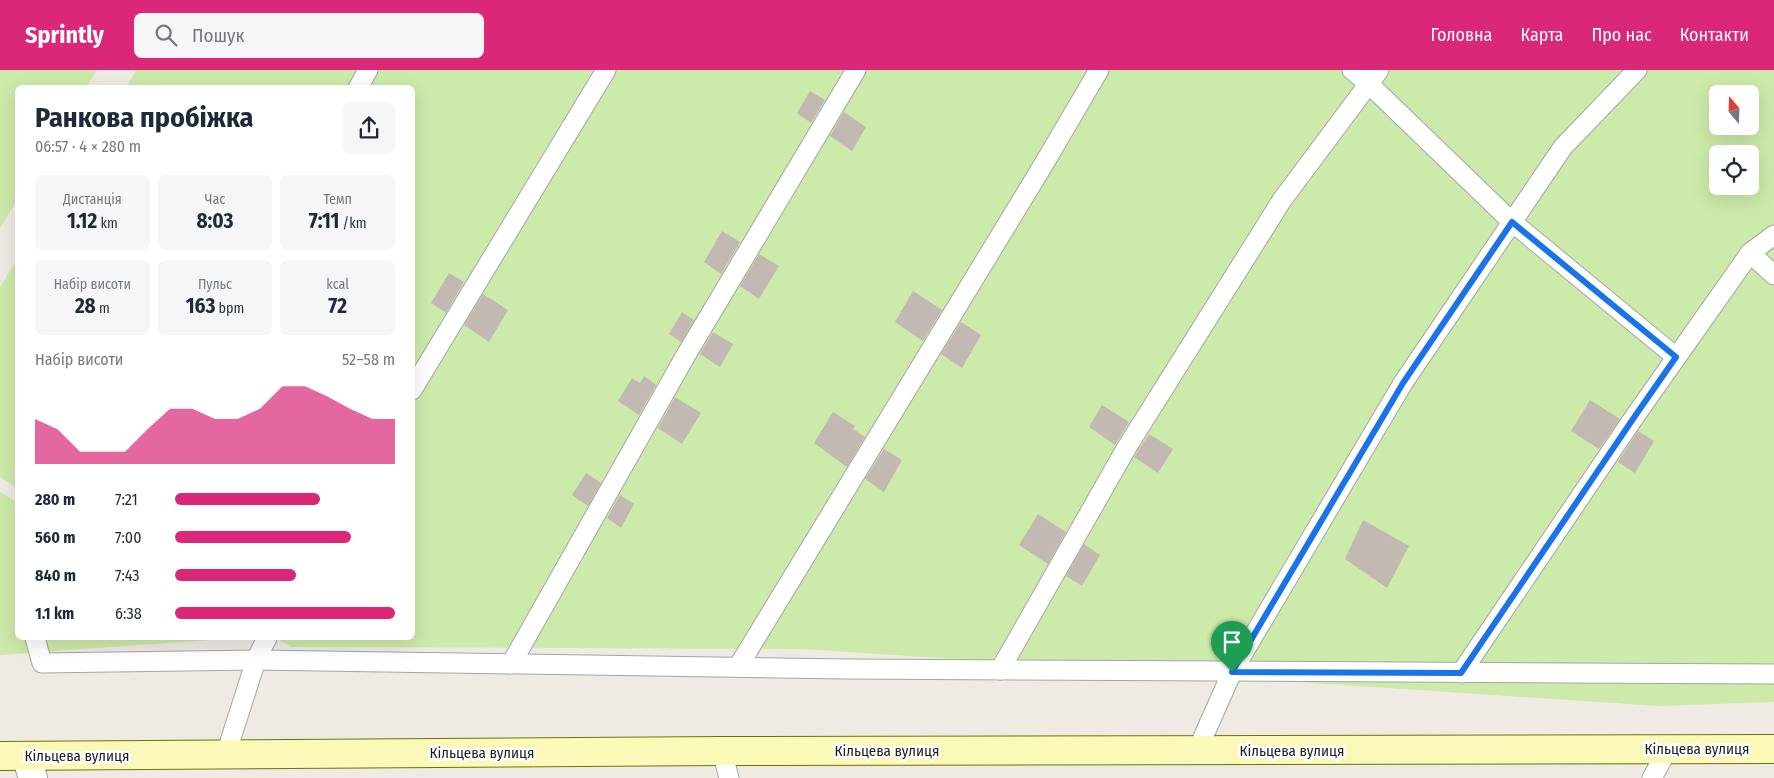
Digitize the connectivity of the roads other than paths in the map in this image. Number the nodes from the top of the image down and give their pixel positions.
1 (368, 70) edge
2 (606, 70) edge
3 (856, 70) edge
4 (1099, 70) edge
5 (1352, 70) edge
6 (1636, 70) edge
7 (1374, 77) edge
8 (360, 85) edge
9 (1512, 222) junction
10 (1774, 235) edge
11 (1750, 254) junction
12 (1774, 275) edge
13 (1676, 357) junction
14 (415, 385) edge
15 (36, 640) edge
16 (266, 640) edge
17 (256, 660) junction
18 (511, 664) junction
19 (738, 667) junction
20 (1000, 670) junction
21 (1232, 672) junction
22 (1461, 673) junction
23 (1774, 674) edge
24 (1774, 749) edge
25 (1668, 750) junction
26 (722, 751) junction
27 (1197, 751) junction
28 (226, 754) junction
29 (20, 763) edge
30 (728, 778) edge
31 (1652, 778) edge

1 - 8 lane
2 - 14 lane
3 - 18 lane
4 - 19 lane
5 - 7 lane
6 - 9 lane
7 - 9 lane
7 - 20 lane
9 - 13 lane
9 - 21 lane
10 - 11 lane
11 - 12 lane
11 - 13 lane
13 - 22 lane
15 - 17 lane
16 - 17 lane
17 - 18 lane
17 - 28 lane
18 - 19 lane
19 - 20 lane
20 - 21 lane
21 - 22 lane
21 - 27 lane
22 - 23 lane
24 - 25 main road, Кільцева вулиця
25 - 27 main road, Кільцева вулиця
25 - 31 lane
26 - 27 main road, Кільцева вулиця
26 - 28 main road, Кільцева вулиця
26 - 30 lane
28 - 29 main road, Кільцева вулиця

